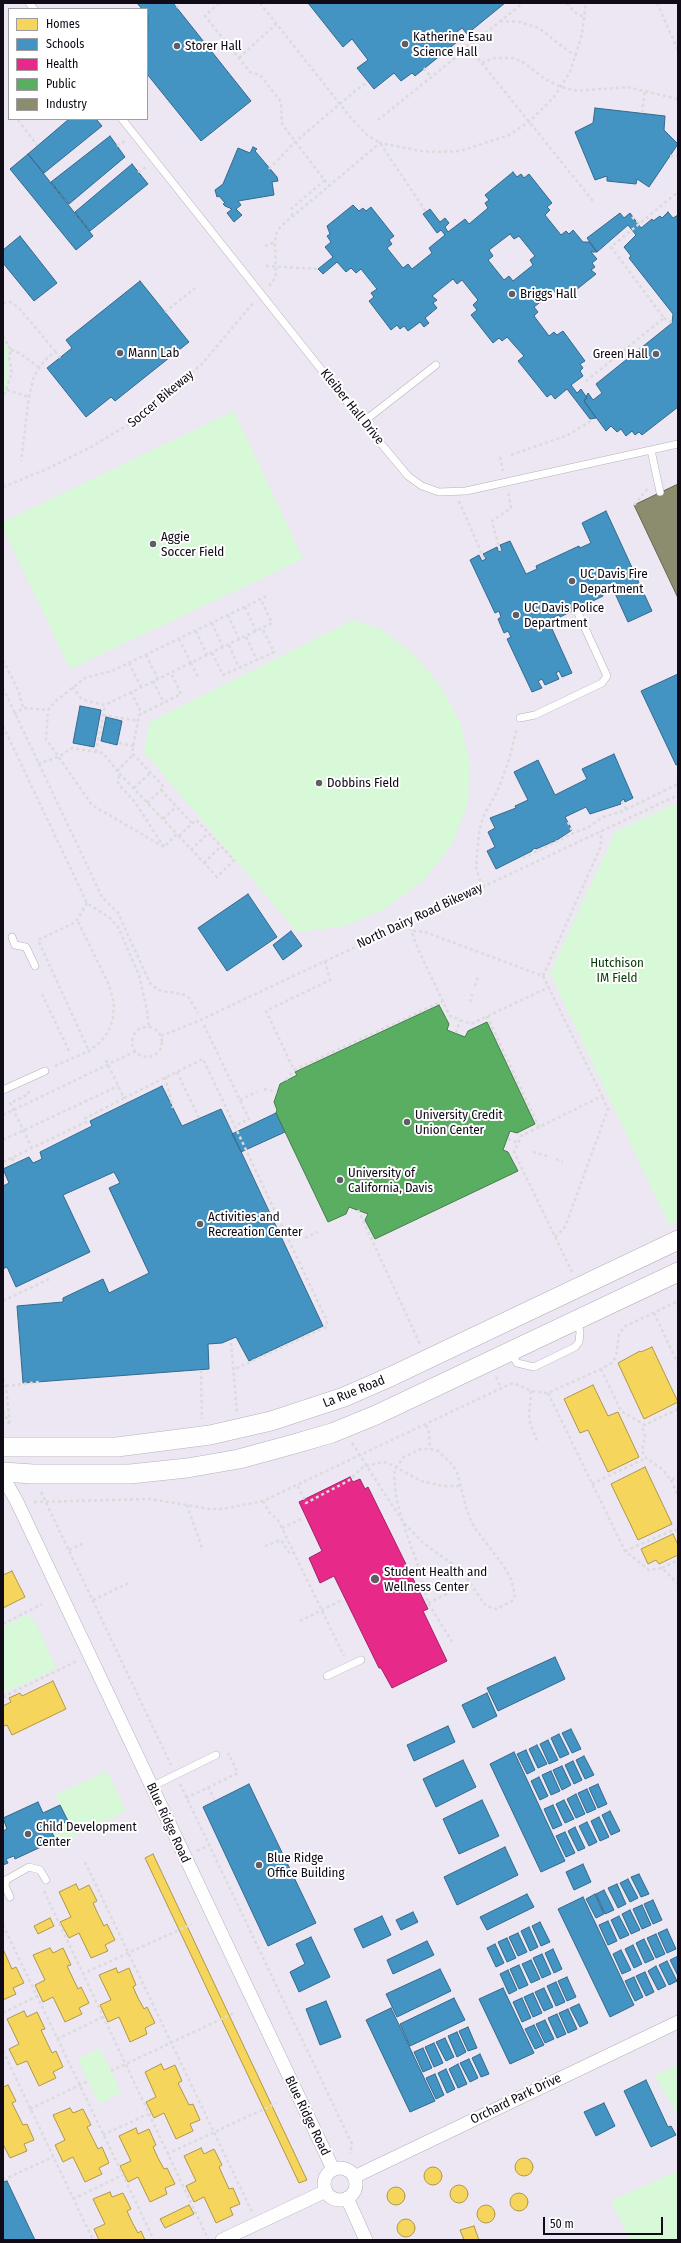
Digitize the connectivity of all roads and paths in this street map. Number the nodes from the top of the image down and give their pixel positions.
1 (180, 3) edge
2 (220, 3) edge
3 (260, 3) edge
4 (523, 3) edge
5 (567, 3) edge
6 (586, 3) edge
7 (657, 3) edge
8 (177, 8) dead end
9 (584, 17) junction
10 (500, 21) junction
11 (276, 24) junction
12 (459, 35) dead end
13 (468, 47) junction
14 (678, 50) edge
15 (577, 56) junction
16 (239, 58) junction
17 (482, 64) junction
18 (424, 68) dead end
19 (431, 77) junction
20 (368, 82) dead end
21 (561, 87) junction
22 (645, 90) junction
23 (678, 99) edge
24 (339, 104) junction
25 (642, 113) dead end
26 (18, 120) edge
27 (123, 120) edge
28 (378, 120) dead end
29 (529, 122) junction
30 (295, 142) junction
31 (380, 143) junction
32 (37, 145) dead end
33 (670, 156) dead end
34 (678, 156) edge
35 (269, 169) dead end
36 (325, 180) junction
37 (329, 186) junction
38 (678, 192) edge
39 (593, 201) dead end
40 (426, 212) dead end
41 (292, 216) junction
42 (632, 217) dead end
43 (640, 224) junction
44 (275, 242) junction
45 (265, 246) dead end
46 (266, 266) dead end
47 (277, 266) junction
48 (318, 269) dead end
49 (269, 286) dead end
50 (195, 288) dead end
51 (3, 303) edge
52 (253, 303) dead end
53 (165, 312) dead end
54 (664, 318) junction
55 (672, 323) dead end
56 (3, 336) edge
57 (11, 350) junction
58 (55, 351) junction
59 (60, 358) dead end
60 (436, 365) dead end
61 (40, 368) junction
62 (586, 381) dead end
63 (8, 390) junction
64 (29, 397) junction
65 (3, 398) edge
66 (591, 421) dead end
67 (363, 422) junction
68 (678, 444) edge
69 (651, 450) junction
70 (511, 455) dead end
71 (500, 457) dead end
72 (21, 462) dead end
73 (657, 477) junction
74 (506, 482) junction
75 (3, 487) edge
76 (660, 492) dead end
77 (456, 493) junction
78 (634, 505) dead end
79 (500, 551) dead end
80 (484, 560) dead end
81 (270, 596) dead end
82 (261, 600) junction
83 (245, 607) junction
84 (578, 613) dead end
85 (228, 615) junction
86 (212, 623) junction
87 (262, 628) junction
88 (196, 631) junction
89 (256, 631) junction
90 (246, 637) junction
91 (179, 639) junction
92 (239, 640) junction
93 (229, 645) junction
94 (223, 647) junction
95 (212, 653) junction
96 (146, 655) junction
97 (206, 655) junction
98 (3, 660) edge
99 (256, 660) junction
100 (130, 663) junction
101 (191, 663) junction
102 (240, 668) junction
103 (171, 673) junction
104 (158, 679) junction
105 (199, 679) dead end
106 (153, 681) junction
107 (72, 687) junction
108 (141, 687) junction
109 (3, 688) edge
110 (131, 692) junction
111 (164, 703) junction
112 (105, 705) junction
113 (23, 708) junction
114 (48, 710) junction
115 (14, 714) junction
116 (142, 714) junction
117 (103, 715) junction
118 (520, 718) joint
119 (138, 721) junction
120 (3, 726) edge
121 (119, 743) dead end
122 (134, 746) junction
123 (96, 752) junction
124 (134, 754) junction
125 (58, 757) junction
126 (38, 764) junction
127 (118, 772) junction
128 (151, 772) junction
129 (678, 784) edge
130 (134, 789) junction
131 (161, 790) junction
132 (678, 795) edge
133 (622, 800) dead end
134 (147, 803) junction
135 (176, 807) junction
136 (626, 809) junction
137 (163, 819) junction
138 (568, 822) dead end
139 (192, 823) junction
140 (601, 831) junction
141 (208, 833) junction
142 (573, 833) junction
143 (178, 835) junction
144 (221, 846) junction
145 (164, 847) junction
146 (191, 850) junction
147 (523, 858) dead end
148 (204, 863) junction
149 (482, 887) junction
150 (87, 903) junction
151 (77, 920) junction
152 (408, 922) junction
153 (413, 931) junction
154 (12, 937) dead end
155 (325, 961) junction
156 (35, 966) dead end
157 (543, 976) junction
158 (478, 977) dead end
159 (475, 986) dead end
160 (549, 987) junction
161 (42, 994) dead end
162 (472, 994) dead end
163 (442, 1001) junction
164 (470, 1002) dead end
165 (198, 1013) dead end
166 (487, 1016) junction
167 (460, 1020) junction
168 (204, 1025) dead end
169 (149, 1027) junction
170 (456, 1033) dead end
171 (161, 1036) junction
172 (89, 1051) junction
173 (136, 1051) junction
174 (68, 1052) dead end
175 (105, 1058) dead end
176 (108, 1064) junction
177 (294, 1070) junction
178 (46, 1071) joint
179 (177, 1072) junction
180 (165, 1078) junction
181 (286, 1080) dead end
182 (118, 1086) junction
183 (264, 1089) dead end
184 (3, 1090) edge
185 (257, 1092) dead end
186 (277, 1092) dead end
187 (602, 1096) junction
188 (124, 1098) junction
189 (240, 1100) junction
190 (112, 1105) junction
191 (173, 1108) dead end
192 (114, 1109) dead end
193 (13, 1110) junction
194 (3, 1115) edge
195 (200, 1118) dead end
196 (235, 1126) junction
197 (539, 1127) junction
198 (23, 1130) junction
199 (508, 1139) dead end
200 (3, 1140) edge
201 (518, 1143) junction
202 (32, 1148) junction
203 (533, 1152) dead end
204 (548, 1156) dead end
205 (12, 1158) junction
206 (556, 1159) dead end
207 (3, 1162) edge
208 (563, 1162) dead end
209 (16, 1163) dead end
210 (358, 1210) dead end
211 (318, 1232) dead end
212 (555, 1237) junction
213 (305, 1238) dead end
214 (678, 1240) edge
215 (678, 1272) edge
216 (573, 1274) dead end
217 (49, 1279) dead end
218 (3, 1301) edge
219 (654, 1313) dead end
220 (231, 1343) dead end
221 (421, 1346) dead end
222 (678, 1364) edge
223 (235, 1369) junction
224 (601, 1369) dead end
225 (201, 1370) dead end
226 (494, 1374) dead end
227 (3, 1379) edge
228 (39, 1382) dead end
229 (6, 1386) junction
230 (501, 1388) dead end
231 (531, 1391) dead end
232 (548, 1393) dead end
233 (678, 1409) edge
234 (3, 1411) edge
235 (238, 1412) dead end
236 (202, 1419) dead end
237 (426, 1425) dead end
238 (645, 1425) junction
239 (350, 1439) dead end
240 (537, 1441) dead end
241 (3, 1447) edge
242 (430, 1448) junction
243 (646, 1458) junction
244 (366, 1466) junction
245 (396, 1467) junction
246 (3, 1472) edge
247 (3, 1477) edge
248 (678, 1477) edge
249 (671, 1480) junction
250 (592, 1484) junction
251 (298, 1486) dead end
252 (462, 1486) junction
253 (40, 1489) dead end
254 (678, 1496) edge
255 (263, 1501) dead end
256 (187, 1505) dead end
257 (303, 1518) dead end
258 (403, 1522) junction
259 (282, 1528) junction
260 (678, 1530) edge
261 (84, 1543) dead end
262 (265, 1546) dead end
263 (202, 1548) dead end
264 (69, 1550) junction
265 (625, 1551) junction
266 (294, 1553) junction
267 (678, 1560) edge
268 (662, 1568) junction
269 (131, 1582) dead end
270 (471, 1582) junction
271 (678, 1584) edge
272 (93, 1600) junction
273 (340, 1601) dead end
274 (428, 1603) junction
275 (42, 1604) dead end
276 (322, 1610) junction
277 (300, 1621) dead end
278 (3, 1624) edge
279 (453, 1644) dead end
280 (361, 1660) dead end
281 (78, 1661) dead end
282 (349, 1666) junction
283 (327, 1676) dead end
284 (3, 1697) edge
285 (226, 1750) dead end
286 (216, 1755) dead end
287 (176, 1775) junction
288 (151, 1787) junction
289 (208, 1787) junction
290 (186, 1798) junction
291 (214, 1798) dead end
292 (209, 1845) junction
293 (197, 1851) dead end
294 (85, 1862) dead end
295 (46, 1880) dead end
296 (43, 1890) dead end
297 (10, 1898) dead end
298 (192, 1924) dead end
299 (3, 1925) edge
300 (128, 1952) junction
301 (82, 1974) junction
302 (37, 1996) junction
303 (234, 2012) dead end
304 (3, 2013) edge
305 (103, 2017) junction
306 (678, 2022) edge
307 (57, 2039) junction
308 (170, 2042) junction
309 (3, 2051) edge
310 (125, 2064) junction
311 (111, 2071) dead end
312 (88, 2081) dead end
313 (80, 2086) junction
314 (277, 2103) dead end
315 (30, 2109) junction
316 (148, 2114) junction
317 (213, 2132) junction
318 (103, 2135) junction
319 (167, 2154) junction
320 (350, 2154) dead end
321 (53, 2157) junction
322 (333, 2169) junction
323 (123, 2175) junction
324 (354, 2177) junction
325 (3, 2180) edge
326 (326, 2191) junction
327 (347, 2198) junction
328 (73, 2199) junction
329 (257, 2223) junction
330 (93, 2240) edge
331 (154, 2240) edge
332 (208, 2240) edge
333 (222, 2240) edge
334 (366, 2240) edge

1 - 8 path
2 - 16 path
3 - 11 path
4 - 10 path
5 - 9 path
6 - 9 path
7 - 14 path
9 - 15 path
10 - 13 path
10 - 15 path
11 - 16 path
11 - 24 path
12 - 13 path
13 - 17 path
13 - 19 path
15 - 21 path
16 - 30 path
17 - 21 path
17 - 29 path
18 - 19 path
19 - 28 path
20 - 24 path
21 - 22 path
21 - 29 path
22 - 23 path
22 - 25 path
24 - 30 path
24 - 31 path
26 - 32 path
27 - 67 lane, Kleiber Hall Drive
29 - 31 path
29 - 39 path
30 - 35 path
30 - 36 path
31 - 37 path
31 - 40 path
33 - 34 path
36 - 37 path
36 - 41 path
37 - 41 path
38 - 43 path
41 - 44 path
42 - 43 path
43 - 54 path
44 - 45 path
44 - 47 path
46 - 47 path
47 - 48 path
47 - 49 path
50 - 53 path
51 - 58 path
52 - 75 path, Soccer Bikeway
54 - 55 path
54 - 62 path
56 - 57 path
57 - 61 path
57 - 63 path
58 - 59 path
58 - 61 path
60 - 67 lane
61 - 64 path
63 - 64 path
63 - 65 path
64 - 72 path
66 - 70 path
67 - 77 lane, Kleiber Hall Drive
68 - 69 lane, Kleiber Hall Drive
69 - 73 lane
69 - 74 lane, Kleiber Hall Drive
71 - 74 path
73 - 76 lane
73 - 78 path
74 - 77 lane, Kleiber Hall Drive
74 - 79 path
77 - 80 path
81 - 82 path
82 - 83 path
82 - 87 path
83 - 85 path
83 - 89 path
84 - 118 lane
85 - 86 path
85 - 92 path
86 - 88 path
86 - 94 path
87 - 89 path
87 - 99 path
88 - 91 path
88 - 97 path
89 - 90 path
90 - 92 path
90 - 99 path
91 - 96 path
91 - 101 path
92 - 93 path
93 - 94 path
93 - 102 path
94 - 95 path
95 - 97 path
95 - 102 path
96 - 100 path
96 - 104 path
97 - 101 path
98 - 113 path
99 - 102 path
100 - 107 path
100 - 108 path
101 - 103 path
101 - 105 path
103 - 104 path
103 - 111 path
104 - 106 path
106 - 108 path
106 - 111 path
107 - 112 path
107 - 114 path
108 - 110 path
109 - 115 path
110 - 112 path
110 - 116 path
111 - 116 path
112 - 117 path
113 - 114 path
113 - 115 path
114 - 125 path
115 - 126 path
116 - 119 path
117 - 119 path
117 - 123 path
118 - 149 path
119 - 122 path
120 - 150 path
121 - 122 path
122 - 124 path
123 - 125 path
123 - 127 path
124 - 127 path
124 - 128 path
125 - 126 path
125 - 145 path
126 - 165 path
127 - 130 path
127 - 145 path
128 - 130 path
128 - 131 path
129 - 136 path
130 - 134 path
131 - 134 path
131 - 135 path
132 - 140 path, North Dairy Road Bikeway
133 - 136 path
134 - 137 path
135 - 137 path
135 - 139 path
136 - 142 path
137 - 143 path
138 - 142 path
139 - 141 path
139 - 143 path
140 - 149 path, North Dairy Road Bikeway
140 - 157 path
141 - 144 path
141 - 146 path
142 - 147 path
143 - 145 path
143 - 146 path
144 - 148 path
144 - 148 path
146 - 148 path
149 - 152 path, North Dairy Road Bikeway
150 - 151 path
150 - 169 path
151 - 172 path
151 - 172 path
152 - 153 path
152 - 155 path, North Dairy Road Bikeway
153 - 157 path
153 - 163 path
154 - 156 lane
155 - 171 path, North Dairy Road Bikeway
155 - 177 path
157 - 160 path
158 - 159 path
160 - 166 path
160 - 187 path
161 - 174 path
162 - 164 path
163 - 167 path
163 - 177 path
166 - 167 path
166 - 197 path
167 - 170 path
168 - 189 path
169 - 171 path
169 - 173 path
171 - 173 path
172 - 178 path
173 - 176 path
175 - 176 path
176 - 182 path
176 - 193 path
177 - 181 path
178 - 184 lane
179 - 180 path
179 - 195 path
179 - 196 path
180 - 188 path
180 - 191 path
182 - 188 path
182 - 198 path
183 - 186 path
185 - 189 path
187 - 197 path
187 - 212 path
188 - 190 path
189 - 196 path
190 - 192 path
190 - 202 path
193 - 194 path
193 - 198 path
196 - 223 path
197 - 201 path
198 - 200 path
198 - 202 path
199 - 201 path
201 - 212 path
202 - 205 path
203 - 204 path
205 - 207 path
205 - 209 path
206 - 208 path
210 - 221 path
211 - 213 path
212 - 216 path
214 - 241 main road, La Rue Road
215 - 246 main road
217 - 218 path
219 - 222 path
220 - 223 path
223 - 235 path
224 - 238 path
225 - 236 path
226 - 230 path
227 - 229 path
228 - 229 path
229 - 234 path
231 - 240 path
232 - 250 path
233 - 238 path
237 - 242 path
238 - 243 path
239 - 244 path
242 - 245 path
242 - 252 path
243 - 249 path
243 - 250 path
244 - 245 path
244 - 251 path
244 - 258 path
245 - 252 path
245 - 258 path
247 - 288 street, Blue Ridge Road
248 - 249 path
249 - 254 path
250 - 265 path
252 - 270 path
253 - 264 path
255 - 259 path
256 - 263 path
257 - 259 path
258 - 270 path
258 - 274 path
259 - 266 path
260 - 265 path
261 - 264 path
262 - 266 path
264 - 272 path
265 - 268 path
266 - 276 path
267 - 268 path
268 - 271 path
269 - 272 path
270 - 274 path
272 - 287 path
273 - 276 path
274 - 279 path
275 - 278 path
276 - 277 path
276 - 282 path
280 - 282 lane
281 - 284 path
282 - 283 lane
285 - 289 path
286 - 287 lane
287 - 288 lane
287 - 290 path
288 - 322 street, Blue Ridge Road
289 - 290 path
289 - 291 path
290 - 292 path
292 - 293 path
292 - 320 path
294 - 300 path
295 - 297 lane
296 - 301 path
298 - 300 path
299 - 302 path
300 - 301 path
300 - 308 path
301 - 305 path
302 - 304 path
302 - 307 path
303 - 308 path
305 - 307 path
305 - 310 path
306 - 324 street, Orchard Park Drive
307 - 313 path
308 - 310 path
308 - 317 path
309 - 315 path
310 - 311 path
310 - 316 path
312 - 313 path
313 - 315 path
313 - 318 path
314 - 317 path
315 - 321 path
316 - 318 path
316 - 319 path
317 - 319 path
317 - 329 path
318 - 323 path
319 - 332 path
321 - 325 path
321 - 328 path
322 - 324 street
322 - 326 street
323 - 328 path
323 - 331 path
324 - 327 street
326 - 327 street
326 - 329 street
327 - 334 street
328 - 330 path
329 - 333 street

